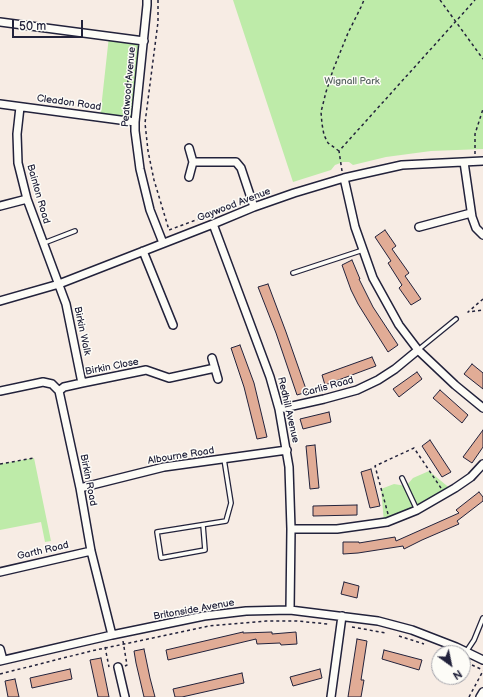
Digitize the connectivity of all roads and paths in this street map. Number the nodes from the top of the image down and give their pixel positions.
1 (147, 0) edge
2 (158, 0) edge
3 (364, 0) edge
4 (440, 0) edge
5 (476, 0) edge
6 (456, 21) junction
7 (0, 22) edge
8 (132, 39) junction
9 (144, 40) junction
10 (483, 59) edge
11 (0, 104) edge
12 (20, 107) junction
13 (483, 109) edge
14 (124, 121) junction
15 (135, 122) junction
16 (189, 148) dead end
17 (339, 151) junction
18 (474, 161) junction
19 (483, 161) edge
20 (193, 162) junction
21 (464, 162) junction
22 (190, 177) dead end
23 (344, 178) junction
24 (27, 199) junction
25 (0, 206) edge
26 (254, 207) junction
27 (222, 211) dead end
28 (471, 213) junction
29 (213, 224) junction
30 (419, 226) dead end
31 (75, 231) dead end
32 (483, 235) edge
33 (43, 243) junction
34 (163, 243) junction
35 (363, 250) junction
36 (143, 251) junction
37 (293, 274) dead end
38 (59, 284) junction
39 (483, 299) edge
40 (0, 301) edge
41 (483, 310) edge
42 (456, 320) dead end
43 (173, 325) dead end
44 (418, 350) junction
45 (212, 358) dead end
46 (215, 368) junction
47 (218, 379) dead end
48 (82, 383) junction
49 (0, 391) edge
50 (59, 391) junction
51 (483, 408) edge
52 (279, 409) junction
53 (287, 450) junction
54 (34, 458) dead end
55 (224, 459) junction
56 (0, 464) edge
57 (483, 464) edge
58 (402, 478) dead end
59 (80, 488) junction
60 (417, 510) junction
61 (203, 525) junction
62 (291, 529) junction
63 (91, 551) junction
64 (0, 572) edge
65 (290, 610) junction
66 (342, 616) junction
67 (483, 618) edge
68 (341, 625) junction
69 (122, 633) junction
70 (392, 634) dead end
71 (112, 635) junction
72 (398, 636) dead end
73 (103, 637) junction
74 (123, 644) junction
75 (425, 645) dead end
76 (451, 645) edge
77 (471, 645) edge
78 (105, 648) junction
79 (0, 649) edge
80 (471, 654) edge
81 (483, 660) edge
82 (1, 661) edge
83 (118, 667) junction
84 (483, 671) edge
85 (0, 674) edge
86 (483, 692) edge
87 (125, 697) edge
88 (331, 697) edge
89 (469, 697) edge
90 (480, 697) edge

1 - 9 street, Peatwood Avenue
2 - 27 path
3 - 17 path
4 - 6 path
5 - 6 path
6 - 10 path
6 - 17 path
7 - 8 street
8 - 9 street
8 - 14 path
9 - 15 street, Peatwood Avenue
11 - 12 street, Cleadon Road
12 - 14 street, Cleadon Road
12 - 24 street, Bainton Road
13 - 18 path
14 - 15 street, Cleadon Road
15 - 34 street, Peatwood Avenue
16 - 20 street
17 - 23 path
18 - 19 street, Gaywood Avenue
18 - 21 street, Gaywood Avenue
20 - 22 street
20 - 26 street
21 - 23 street, Gaywood Avenue
21 - 28 street
23 - 26 street, Gaywood Avenue
23 - 35 street
24 - 25 street
24 - 33 street, Bainton Road
26 - 29 street, Gaywood Avenue
28 - 30 street
28 - 32 street
29 - 34 street, Gaywood Avenue
29 - 52 street, Redhill Avenue
31 - 33 lane
33 - 38 street, Bainton Road
34 - 36 street, Gaywood Avenue
35 - 37 lane
35 - 44 street
36 - 38 street, Gaywood Avenue
36 - 43 street
38 - 40 street, Gaywood Avenue
38 - 48 street, Birkin Walk
39 - 41 path
42 - 44 lane
44 - 51 street
44 - 52 street, Carlis Road
45 - 46 street
46 - 47 street
46 - 48 street, Birkin Close
48 - 50 street, Birkin Close
49 - 50 street
50 - 59 street, Birkin Road
52 - 53 street, Redhill Avenue
53 - 55 street, Albourne Road
53 - 62 street, Redhill Avenue
54 - 56 path
55 - 59 street, Albourne Road
55 - 61 lane
57 - 60 street
58 - 60 lane
59 - 63 street, Birkin Road
60 - 62 street
61 - 61 lane
62 - 65 street, Redhill Avenue
63 - 64 street, Garth Road
63 - 71 street, Birkin Road
65 - 66 street, Britonside Avenue
65 - 69 street, Britonside Avenue
66 - 68 street
66 - 76 street, Britonside Avenue
67 - 77 lane
68 - 70 path
68 - 74 path
68 - 88 street
69 - 71 street, Britonside Avenue
69 - 74 path
71 - 73 street, Britonside Avenue
72 - 75 path
73 - 78 path
73 - 82 street, Britonside Avenue
74 - 78 path
74 - 83 path
78 - 83 path
78 - 85 path
79 - 82 street
80 - 81 street, Britonside Avenue
83 - 87 street
84 - 89 path
86 - 90 street

